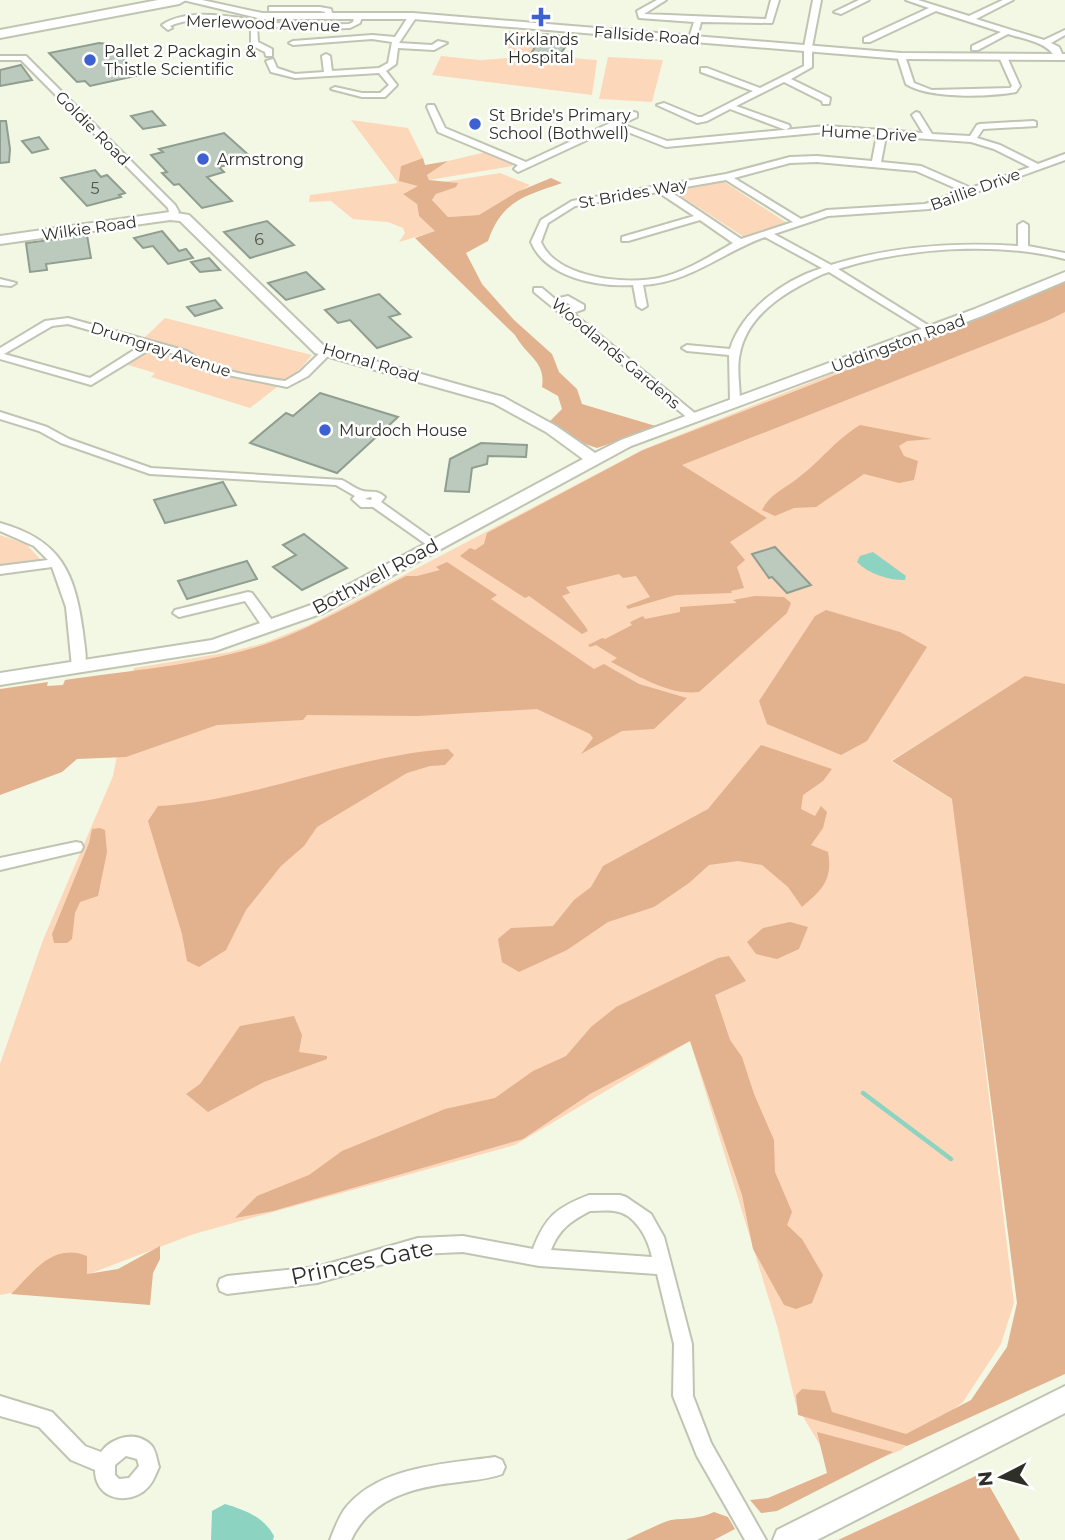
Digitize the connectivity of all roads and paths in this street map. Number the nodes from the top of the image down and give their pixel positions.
1 (149, 0) edge
2 (179, 0) edge
3 (188, 0) edge
4 (662, 0) edge
5 (775, 0) edge
6 (817, 0) edge
7 (865, 0) edge
8 (909, 0) edge
9 (1009, 0) edge
10 (936, 8) junction
11 (272, 9) dead end
12 (838, 12) dead end
13 (329, 16) junction
14 (359, 16) junction
15 (413, 16) junction
16 (771, 19) junction
17 (969, 19) junction
18 (698, 20) junction
19 (0, 27) edge
20 (167, 28) dead end
21 (254, 28) dead end
22 (769, 30) dead end
23 (1008, 31) junction
24 (1065, 32) edge
25 (0, 34) edge
26 (693, 38) junction
27 (867, 40) dead end
28 (396, 42) junction
29 (293, 43) dead end
30 (443, 43) dead end
31 (1045, 43) junction
32 (808, 47) junction
33 (975, 48) dead end
34 (901, 56) junction
35 (1003, 57) junction
36 (1062, 57) edge
37 (0, 58) edge
38 (328, 59) dead end
39 (381, 70) junction
40 (704, 70) dead end
41 (328, 75) junction
42 (785, 79) junction
43 (335, 89) dead end
44 (760, 91) junction
45 (826, 102) dead end
46 (729, 106) junction
47 (431, 107) dead end
48 (664, 108) dead end
49 (634, 114) dead end
50 (916, 115) dead end
51 (615, 124) junction
52 (1033, 124) dead end
53 (786, 127) dead end
54 (882, 133) junction
55 (929, 136) junction
56 (972, 139) junction
57 (1065, 157) edge
58 (876, 164) junction
59 (1037, 167) junction
60 (727, 177) junction
61 (659, 188) junction
62 (970, 191) junction
63 (174, 216) junction
64 (699, 217) junction
65 (801, 223) junction
66 (1023, 225) dead end
67 (768, 234) junction
68 (625, 239) dead end
69 (0, 240) edge
70 (740, 243) junction
71 (1023, 249) junction
72 (1065, 256) edge
73 (831, 269) junction
74 (1065, 276) edge
75 (638, 283) junction
76 (538, 290) dead end
77 (642, 306) dead end
78 (930, 331) junction
79 (150, 344) junction
80 (687, 348) dead end
81 (327, 352) junction
82 (735, 353) junction
83 (0, 354) edge
84 (732, 402) junction
85 (0, 415) edge
86 (693, 417) junction
87 (594, 460) junction
88 (0, 527) edge
89 (433, 544) junction
90 (54, 563) junction
91 (0, 570) edge
92 (180, 613) dead end
93 (269, 626) junction
94 (79, 667) junction
95 (0, 679) edge
96 (76, 847) dead end
97 (0, 864) edge
98 (539, 1258) junction
99 (664, 1266) junction
100 (227, 1285) dead end
101 (1065, 1399) edge
102 (0, 1406) edge
103 (105, 1464) dead end
104 (495, 1467) dead end
105 (340, 1540) edge
106 (756, 1540) edge
107 (787, 1540) edge

1 - 19 highway
2 - 25 highway
3 - 13 street, Fallside Road
4 - 18 street
5 - 16 street
6 - 32 street
7 - 12 street
8 - 10 street
9 - 17 street
10 - 17 street
10 - 27 street
11 - 13 street
13 - 14 street, Fallside Road
14 - 15 street, Fallside Road
14 - 20 street, Merlewood Avenue
15 - 26 street, Fallside Road
15 - 28 street
16 - 18 street
16 - 22 street
17 - 23 street
18 - 26 street
21 - 41 street
23 - 31 street
23 - 33 street
24 - 31 street
26 - 32 street, Fallside Road
28 - 29 street
28 - 30 street
28 - 39 street
31 - 36 street
32 - 34 street, Fallside Road
32 - 42 street
34 - 35 street, Fallside Road
34 - 35 street
35 - 36 street, Fallside Road
37 - 63 street, Goldie Road
38 - 41 street
39 - 41 street
39 - 43 street
40 - 44 street
42 - 44 street
42 - 45 street
44 - 46 street
46 - 48 street
46 - 53 street
47 - 51 street
49 - 51 street
50 - 55 street
51 - 54 street, Hume Drive
52 - 56 street
54 - 55 street, Hume Drive
54 - 58 street
55 - 56 street, Hume Drive
56 - 59 street, Hume Drive
57 - 59 street, Baillie Drive
58 - 60 street, St Brides Way
58 - 62 street, St Brides Way
59 - 62 street, Baillie Drive
60 - 61 street, St Brides Way
60 - 65 street
61 - 64 street
61 - 75 street, St Brides Way
62 - 65 street, Baillie Drive
63 - 69 street, Wilkie Road
63 - 81 street, Hornal Road
64 - 68 street
64 - 70 street
65 - 67 street
66 - 71 street
67 - 70 street, St Brides Way
67 - 73 street
70 - 75 street, St Brides Way
71 - 72 street
71 - 73 street
73 - 78 street
73 - 82 street
74 - 78 street, Uddingston Road
75 - 77 street
76 - 86 street, Woodlands Gardens
78 - 84 street, Uddingston Road
79 - 81 street, Drumgray Avenue
79 - 83 street, Drumgray Avenue
79 - 83 street
80 - 82 street
81 - 87 street, Hornal Road
82 - 84 street
84 - 86 street, Bothwell Road
85 - 89 street
86 - 87 street, Bothwell Road
87 - 89 street, Bothwell Road
88 - 90 street
89 - 93 street, Bothwell Road
90 - 91 street
90 - 94 street
92 - 93 street
93 - 94 street, Bothwell Road
94 - 95 street, Bothwell Road
96 - 97 street
98 - 99 street, Princes Gate
98 - 99 street
98 - 100 street, Princes Gate
99 - 106 street
101 - 107 street
102 - 103 street
104 - 105 street

